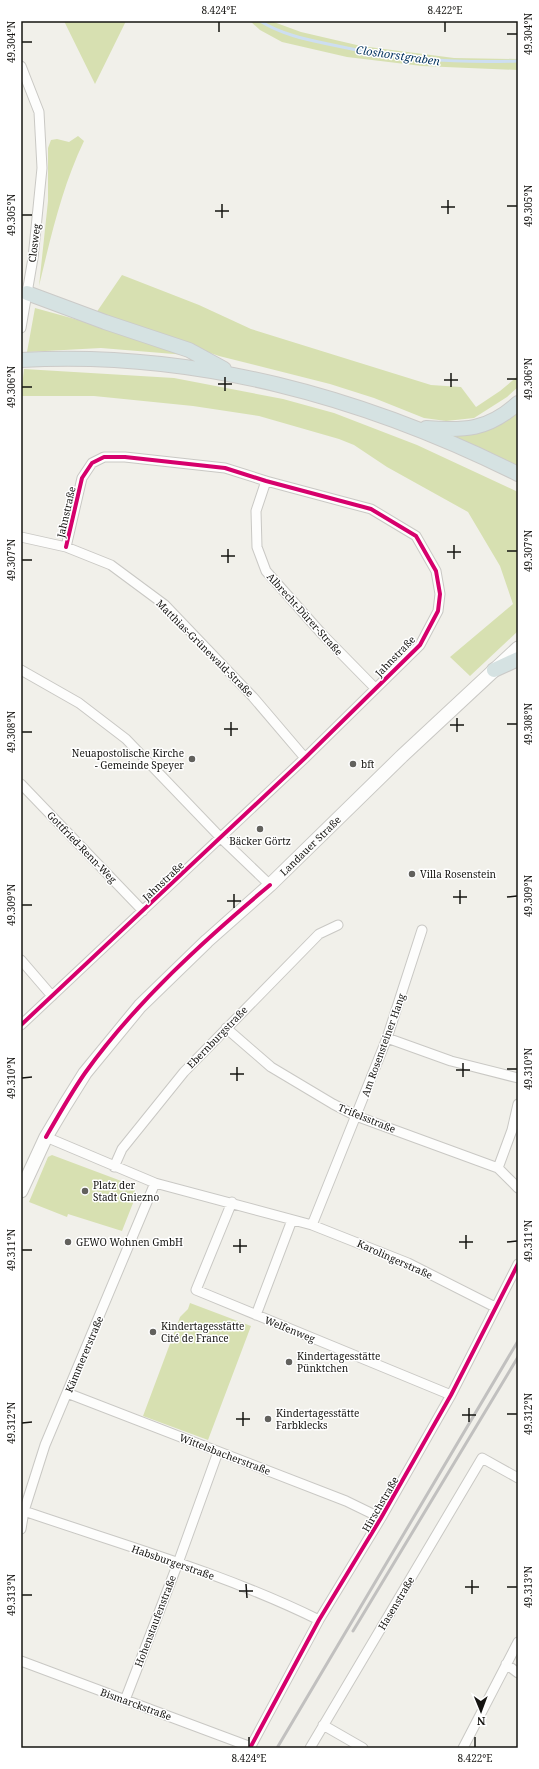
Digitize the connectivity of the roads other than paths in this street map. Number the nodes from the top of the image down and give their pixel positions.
1 (21, 66) edge
2 (27, 293) junction
3 (21, 328) edge
4 (21, 360) edge
5 (235, 375) junction
6 (518, 403) edge
7 (412, 427) junction
8 (518, 474) edge
9 (266, 481) junction
10 (21, 537) edge
11 (66, 547) junction
12 (518, 648) edge
13 (518, 659) edge
14 (21, 670) edge
15 (494, 670) junction
16 (375, 688) junction
17 (305, 758) junction
18 (21, 784) edge
19 (221, 838) junction
20 (270, 885) junction
21 (143, 911) junction
22 (338, 925) dead end
23 (422, 930) dead end
24 (21, 960) edge
25 (52, 996) junction
26 (21, 1025) edge
27 (226, 1028) junction
28 (387, 1038) junction
29 (518, 1078) edge
30 (518, 1104) edge
31 (356, 1116) junction
32 (46, 1137) junction
33 (35, 1160) junction
34 (21, 1165) edge
35 (114, 1166) junction
36 (498, 1168) junction
37 (155, 1183) junction
38 (22, 1188) edge
39 (518, 1188) edge
40 (232, 1202) junction
41 (292, 1220) junction
42 (312, 1225) junction
43 (518, 1264) edge
44 (495, 1307) junction
45 (256, 1315) junction
46 (67, 1393) junction
47 (451, 1395) junction
48 (218, 1452) junction
49 (518, 1478) edge
50 (24, 1511) junction
51 (381, 1518) junction
52 (21, 1529) edge
53 (178, 1563) junction
54 (319, 1620) junction
55 (518, 1642) edge
56 (21, 1661) edge
57 (506, 1664) junction
58 (518, 1673) edge
59 (125, 1700) junction
60 (323, 1724) junction
61 (250, 1747) edge
62 (310, 1748) edge
63 (364, 1748) edge
64 (463, 1748) edge

1 - 2 street, Closweg
2 - 3 street, Closweg
2 - 5 main road
4 - 5 main road
5 - 7 main road
6 - 7 main road
7 - 8 main road
9 - 11 street, Jahnstraße
9 - 16 street, Albrecht-Dürer-Straße
9 - 16 street, Jahnstraße
10 - 11 street, Matthias-Grünewald-Straße
11 - 17 street, Matthias-Grünewald-Straße
12 - 15 main road, Landauer Straße
13 - 15 main road
14 - 19 street
15 - 20 main road, Landauer Straße
16 - 17 street, Jahnstraße
17 - 19 street, Jahnstraße
18 - 21 street, Gottfried-Renn-Weg
19 - 20 street
19 - 21 street, Jahnstraße
20 - 32 main road, Landauer Straße
21 - 25 street, Jahnstraße
22 - 27 street, Ebernburgstraße
23 - 28 street, Am Rosensteiner Hang
24 - 25 street
25 - 26 street, Jahnstraße
27 - 31 street, Trifelsstraße
27 - 35 street, Ebernburgstraße
28 - 29 street
28 - 31 street, Am Rosensteiner Hang
30 - 36 street
31 - 36 street, Trifelsstraße
31 - 42 street, Am Rosensteiner Hang
32 - 33 main road, Landauer Straße
32 - 35 street, Karolingerstraße
33 - 34 main road
33 - 38 main road, Landauer Straße
35 - 37 street, Karolingerstraße
36 - 39 street, Trifelsstraße
37 - 40 street, Karolingerstraße
37 - 46 street, Kämmererstraße
40 - 41 street, Karolingerstraße
40 - 45 street, Welfenweg
41 - 42 street, Karolingerstraße
41 - 45 street
42 - 44 street, Karolingerstraße
43 - 44 street, Hirschstraße
44 - 47 street, Hirschstraße
45 - 47 street, Welfenweg
46 - 48 street, Wittelsbacherstraße
46 - 50 street, Kämmererstraße
47 - 51 street, Hirschstraße
48 - 51 street, Wittelsbacherstraße
48 - 53 street, Hohenstaufenstraße
49 - 60 street, Hasenstraße
50 - 52 street, Kämmererstraße
50 - 53 street, Habsburgerstraße
51 - 54 street, Hirschstraße
53 - 54 street, Habsburgerstraße
53 - 59 street, Hohenstaufenstraße
54 - 61 street, Hirschstraße
55 - 57 street
56 - 59 street, Bismarckstraße
57 - 58 street
57 - 64 street
59 - 61 street, Bismarckstraße
60 - 62 street, Hasenstraße
60 - 63 street

